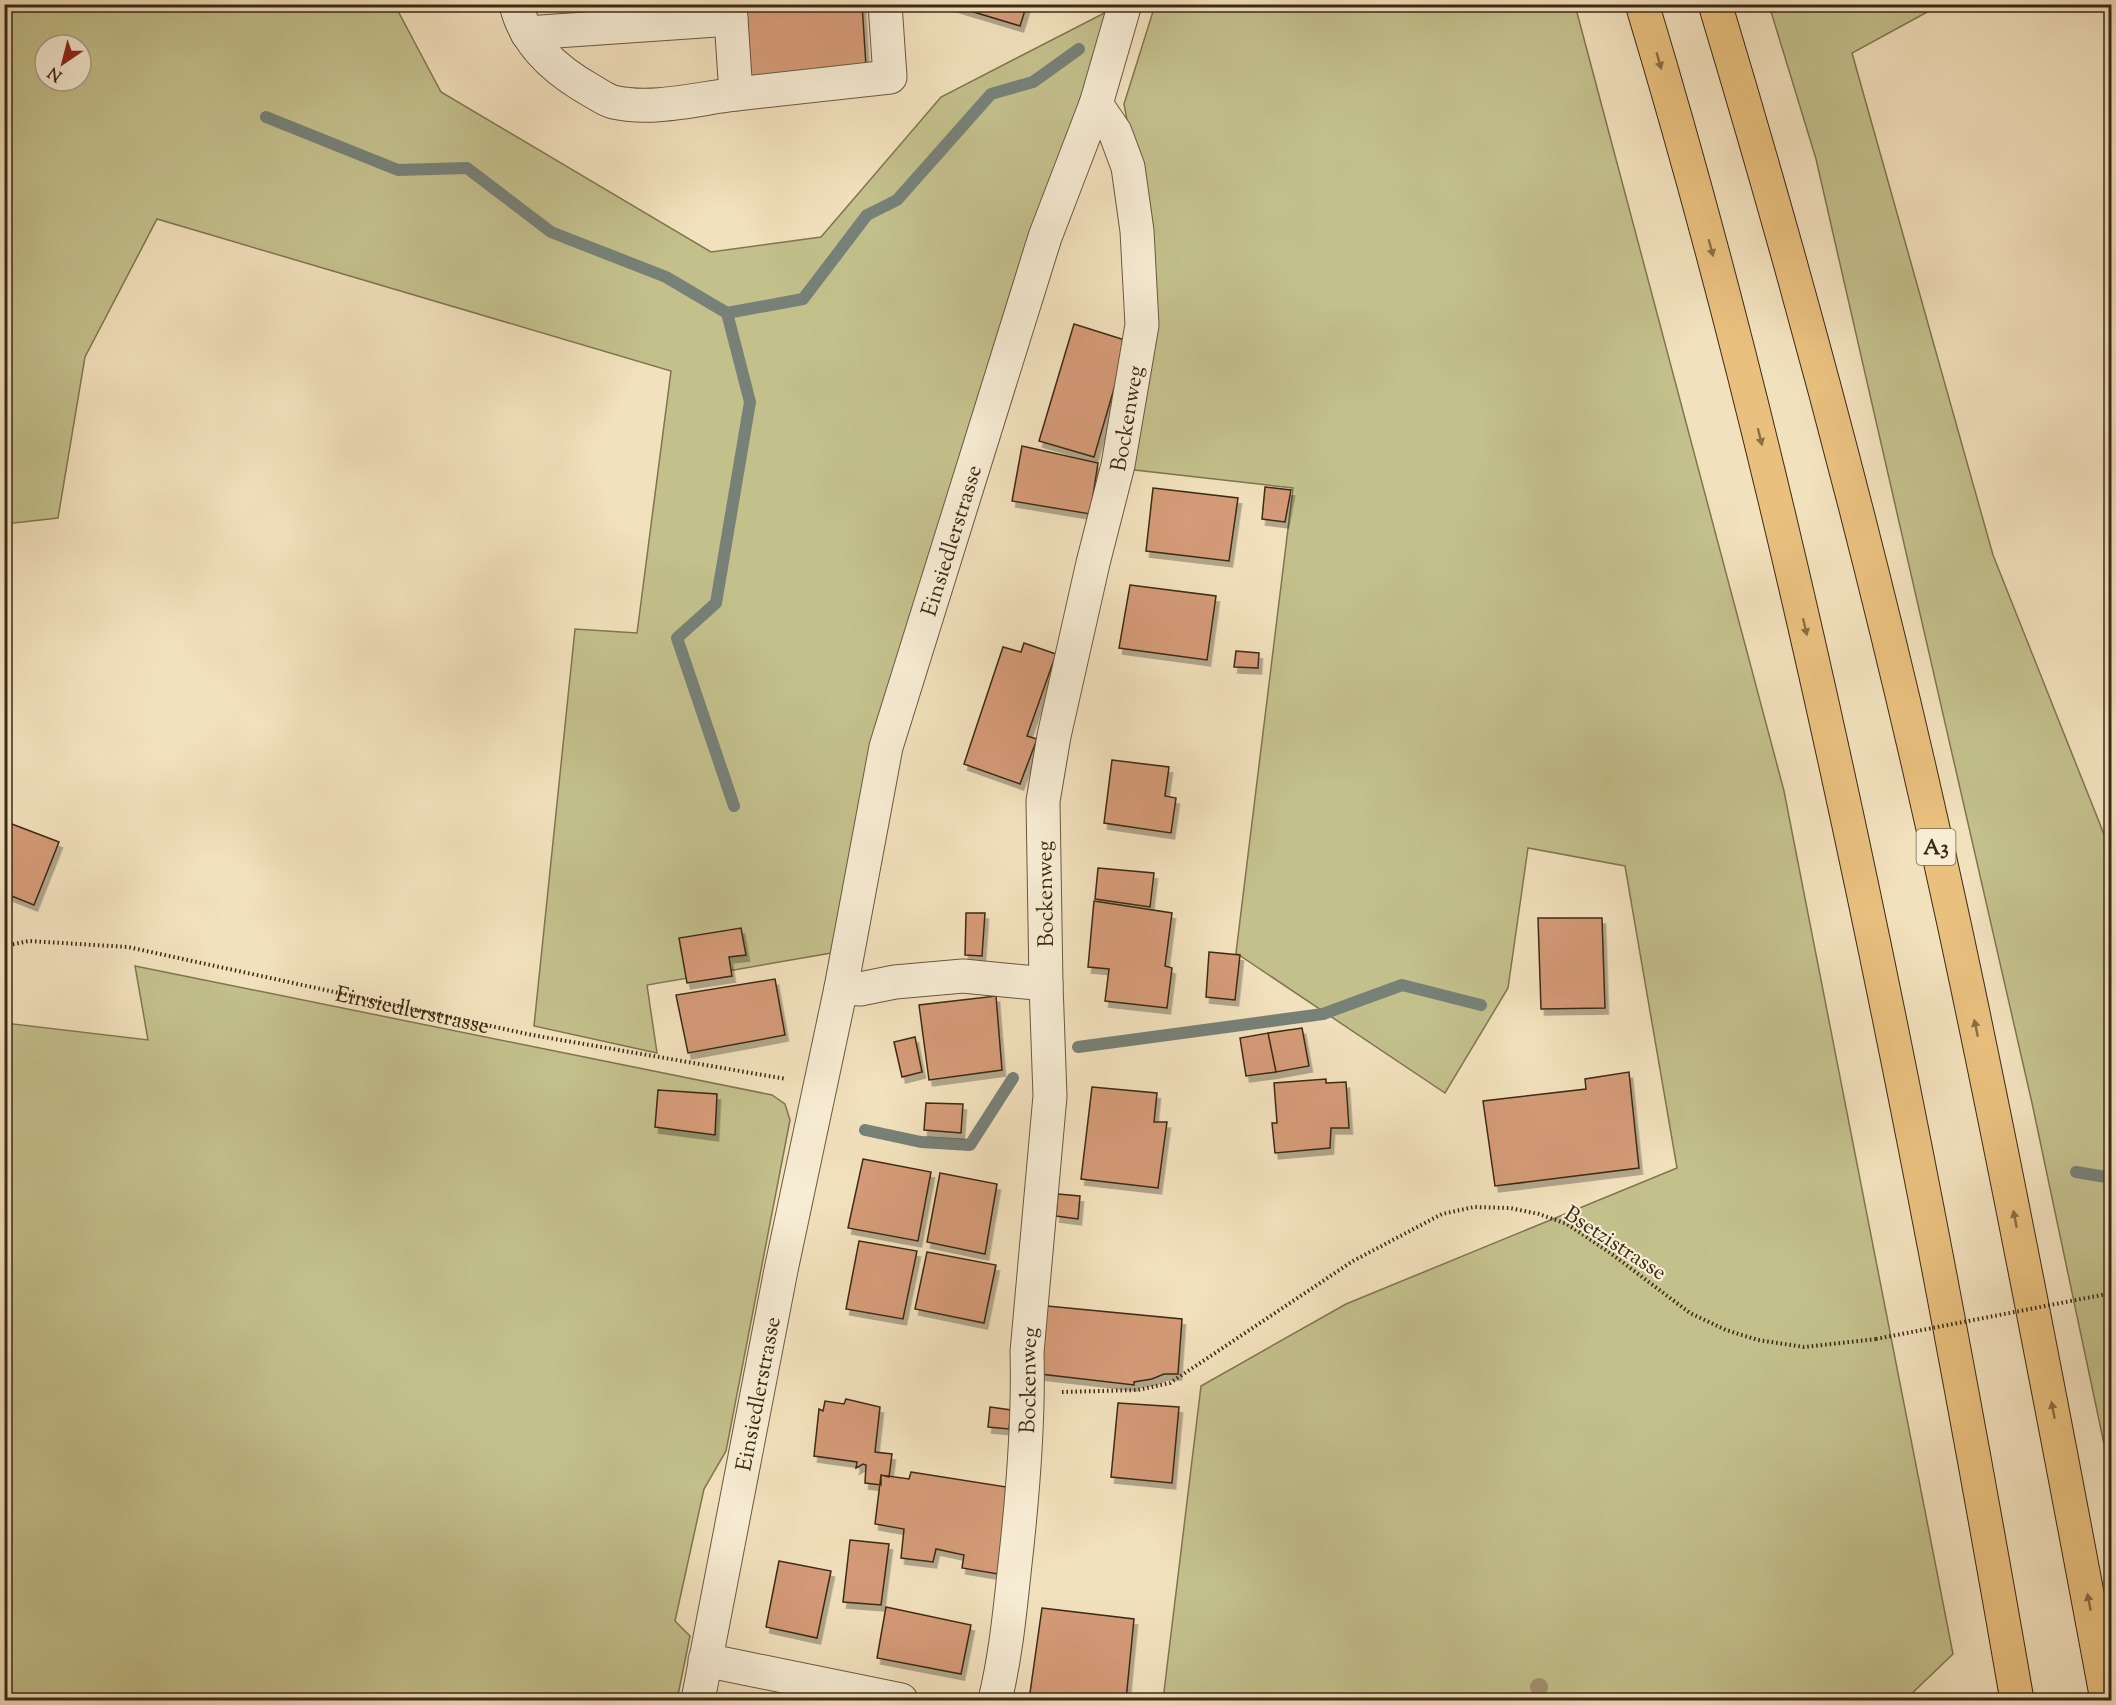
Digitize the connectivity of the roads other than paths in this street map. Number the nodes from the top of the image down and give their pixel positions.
1 (885, 4) edge
2 (1125, 4) edge
3 (1642, 4) edge
4 (1715, 4) edge
5 (731, 12) edge
6 (521, 19) edge
7 (736, 94) junction
8 (1096, 104) junction
9 (1046, 984) junction
10 (841, 988) junction
11 (705, 1660) junction
12 (698, 1701) edge
13 (901, 1701) edge
14 (995, 1701) edge
15 (2018, 1701) edge
16 (2108, 1701) edge

1 - 7 street
2 - 8 street, Einsiedlerstrasse
3 -> 15 highway
16 -> 4 highway, A3
5 - 6 street
5 - 7 street
6 - 7 street
8 - 9 street, Bockenweg
8 - 10 street, Einsiedlerstrasse
9 - 10 street
9 - 14 street, Bockenweg
10 - 11 street, Einsiedlerstrasse
11 - 12 street, Einsiedlerstrasse
11 - 13 street

